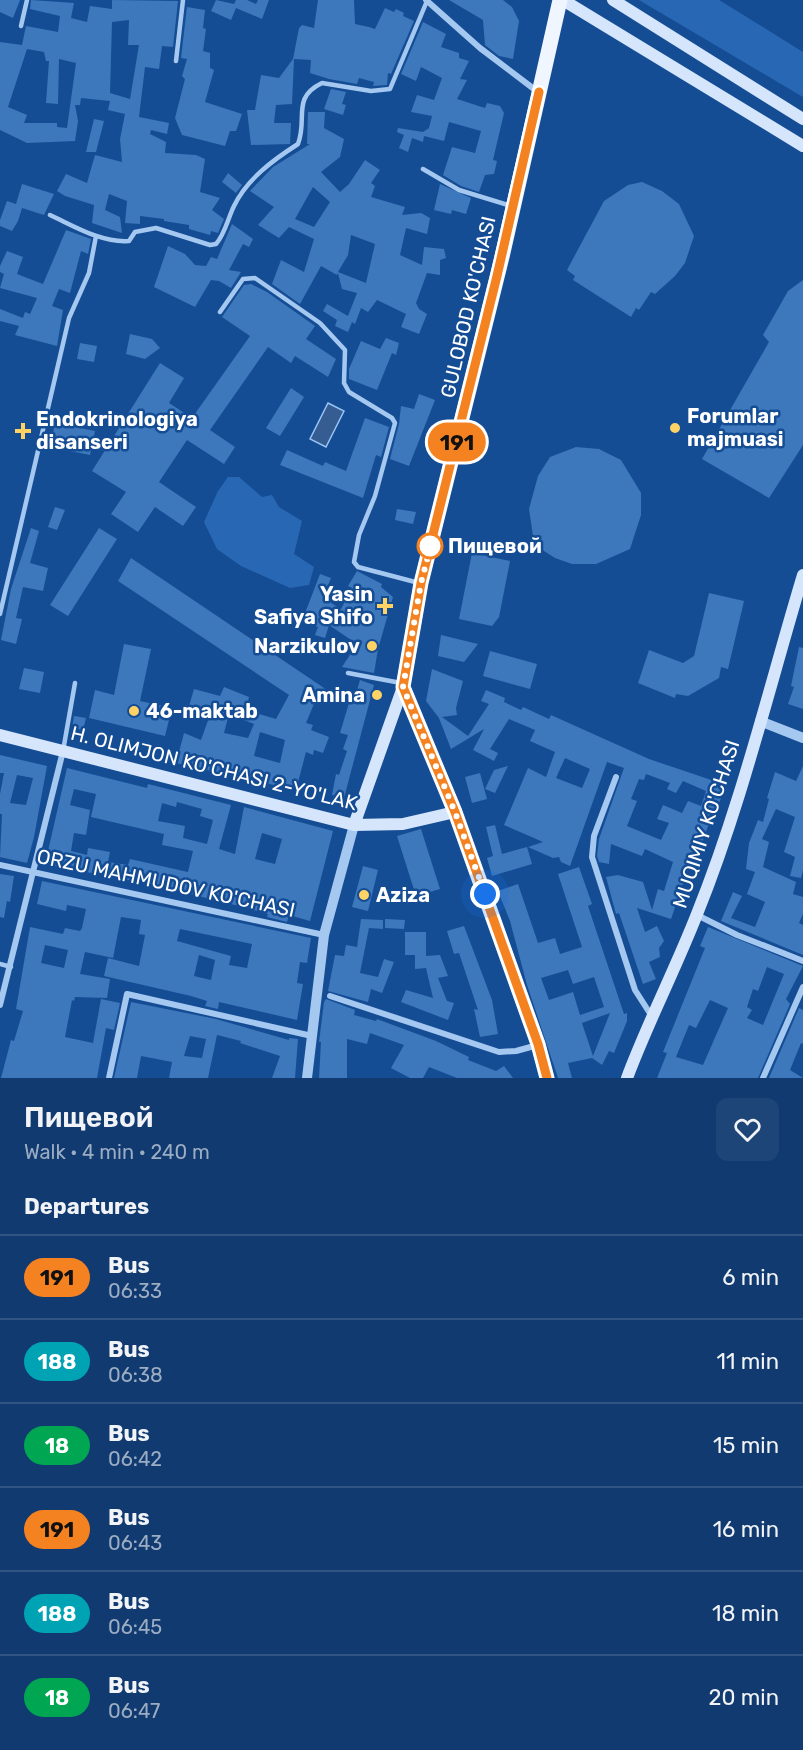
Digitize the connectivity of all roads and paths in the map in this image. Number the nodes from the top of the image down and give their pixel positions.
1 (27, 0) edge
2 (183, 0) edge
3 (426, 0) edge
4 (561, 0) edge
5 (613, 0) edge
6 (21, 26) dead end
7 (176, 61) dead end
8 (539, 92) junction
9 (803, 119) edge
10 (803, 146) edge
11 (423, 169) dead end
12 (513, 207) junction
13 (50, 215) dead end
14 (96, 236) junction
15 (220, 312) dead end
16 (803, 575) edge
17 (421, 583) junction
18 (0, 614) edge
19 (348, 673) dead end
20 (75, 683) dead end
21 (404, 685) junction
22 (760, 721) junction
23 (0, 735) edge
24 (803, 738) edge
25 (63, 751) junction
26 (616, 777) dead end
27 (455, 812) junction
28 (354, 825) junction
29 (0, 865) edge
30 (33, 871) junction
31 (697, 915) junction
32 (324, 935) junction
33 (803, 961) edge
34 (0, 964) edge
35 (11, 966) junction
36 (803, 987) edge
37 (330, 996) dead end
38 (0, 1005) edge
39 (651, 1016) junction
40 (312, 1036) junction
41 (538, 1044) junction
42 (109, 1078) edge
43 (307, 1078) edge
44 (547, 1078) edge
45 (627, 1078) edge
46 (763, 1078) edge

1 - 6 lane
2 - 7 lane
3 - 8 street
3 - 14 lane
4 - 8 main road, GULOBOD KO'CHASI
4 - 10 main road
5 - 9 main road
8 - 12 main road, GULOBOD KO'CHASI
11 - 12 lane
12 - 17 main road, GULOBOD KO'CHASI
13 - 14 lane
14 - 18 lane
15 - 17 lane
16 - 22 main road, MUQIMIY KO'CHASI
17 - 21 main road, GULOBOD KO'CHASI
19 - 21 lane
20 - 25 lane
21 - 27 main road
21 - 28 main road
22 - 24 street
22 - 31 main road, MUQIMIY KO'CHASI
23 - 25 main road, H. OLIMJON KO'CHASI 2-YO'LAK
25 - 28 main road, H. OLIMJON KO'CHASI 2-YO'LAK
25 - 30 street
26 - 39 street
27 - 28 main road, H. OLIMJON KO'CHASI 2-YO'LAK
27 - 41 main road
28 - 32 street
29 - 30 street, ORZU MAHMUDOV KO'CHASI
30 - 32 street, ORZU MAHMUDOV KO'CHASI
30 - 35 street
31 - 33 street
31 - 39 main road, MUQIMIY KO'CHASI
32 - 40 street
34 - 35 lane
35 - 38 street
36 - 46 street
37 - 41 street
39 - 45 main road, MUQIMIY KO'CHASI
40 - 42 street
40 - 43 street
41 - 44 main road

